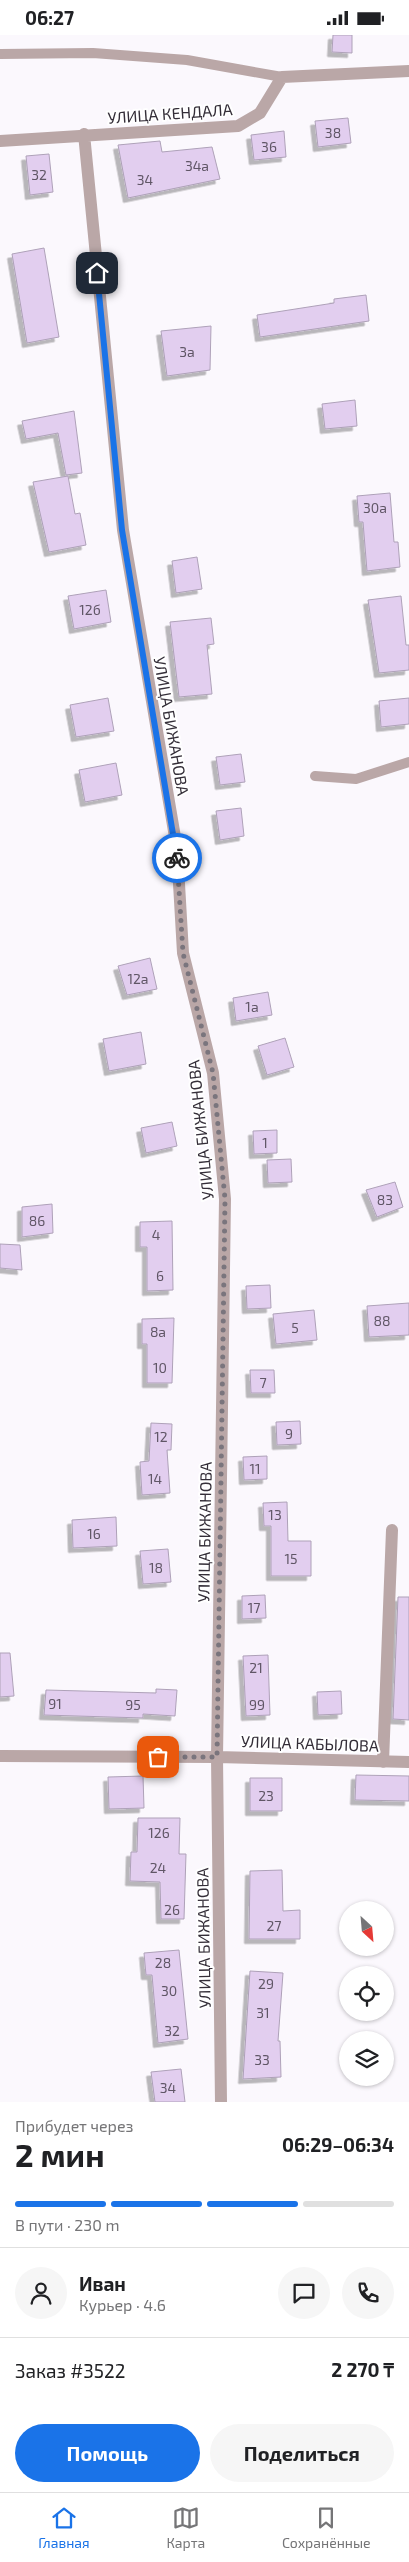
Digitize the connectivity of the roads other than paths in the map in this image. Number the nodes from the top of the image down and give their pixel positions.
1 (0, 54) edge
2 (409, 71) edge
3 (282, 77) junction
4 (84, 134) junction
5 (0, 141) edge
6 (409, 761) edge
7 (315, 776) dead end
8 (392, 1530) dead end
9 (0, 1756) edge
10 (217, 1757) junction
11 (383, 1762) junction
12 (409, 1762) edge
13 (221, 2102) edge

1 - 3 lane
2 - 3 street
3 - 4 street, УЛИЦА КЕНДАЛА
4 - 5 street, УЛИЦА КЕНДАЛА
4 - 10 street, УЛИЦА БИЖАНОВА
6 - 7 lane
8 - 11 street
9 - 10 street, УЛИЦА КАБЫЛОВА
10 - 11 street, УЛИЦА КАБЫЛОВА
10 - 13 street, УЛИЦА БИЖАНОВА
11 - 12 street, УЛИЦА КАБЫЛОВА

